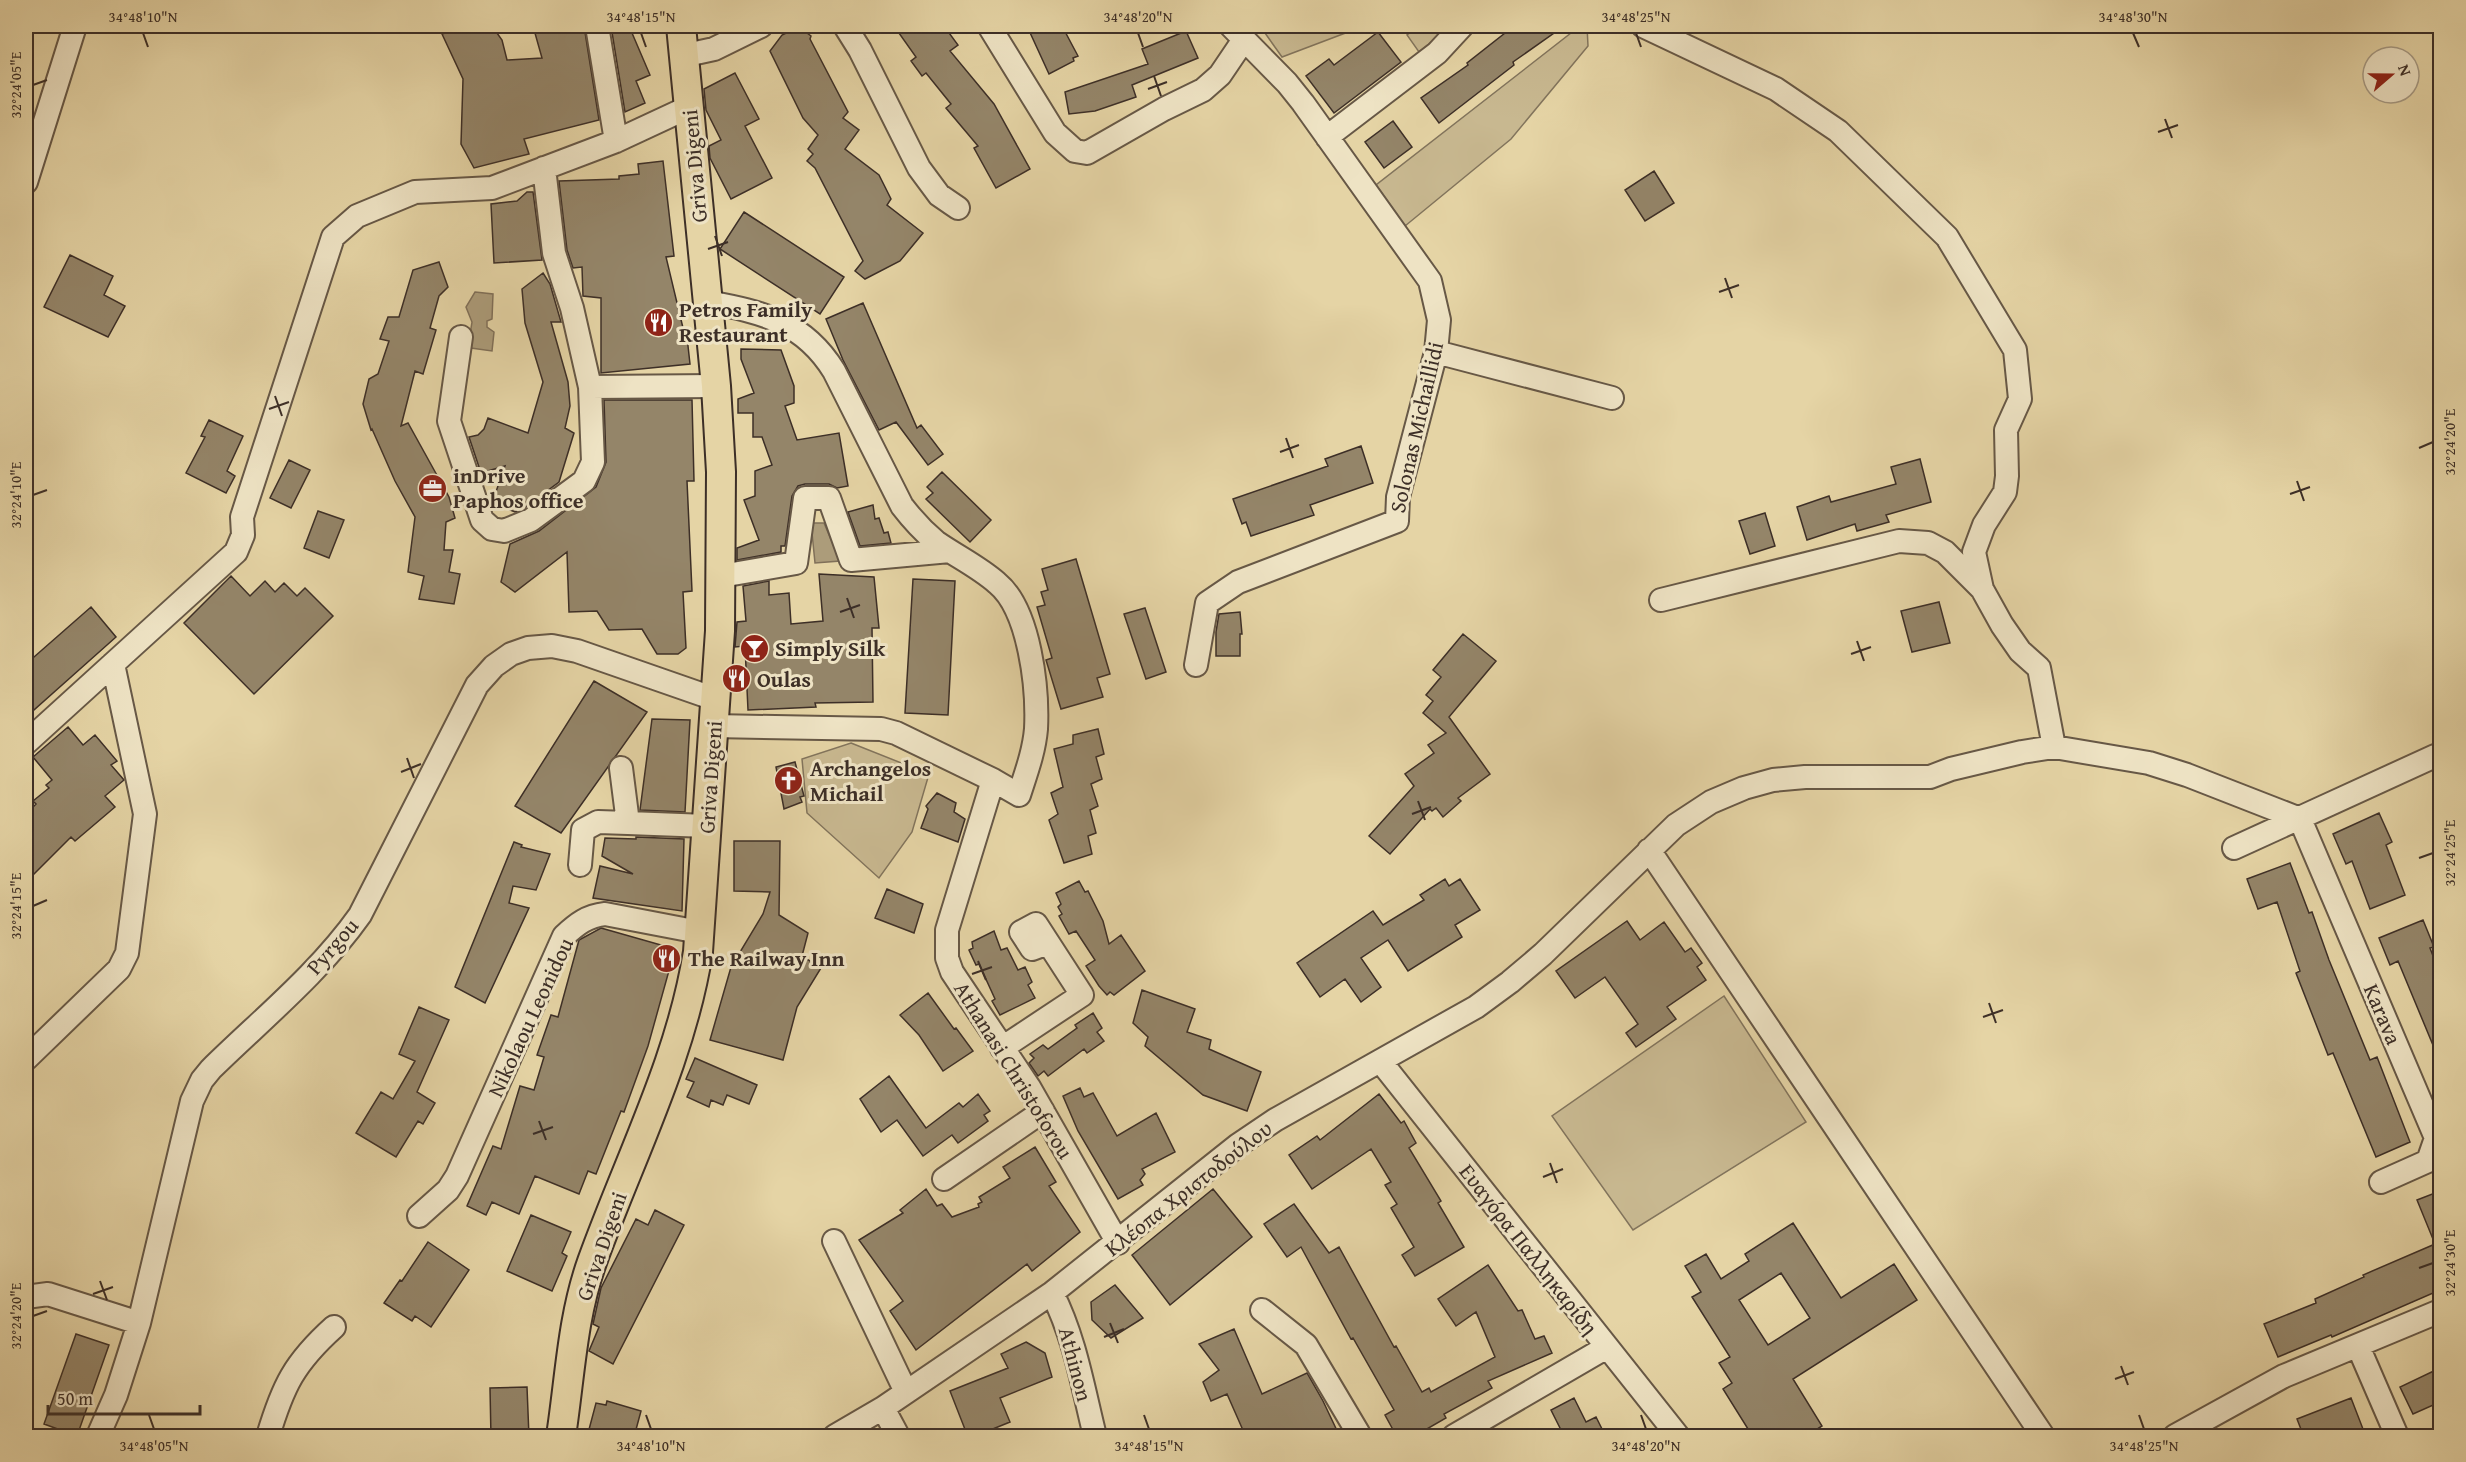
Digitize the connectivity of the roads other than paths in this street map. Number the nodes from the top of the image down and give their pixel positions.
1 (75, 26) edge
2 (597, 26) edge
3 (681, 26) edge
4 (761, 26) edge
5 (845, 26) edge
6 (989, 26) edge
7 (1462, 26) edge
8 (1643, 26) edge
9 (1237, 33) edge
10 (682, 56) junction
11 (689, 107) junction
12 (1327, 137) junction
13 (616, 141) junction
14 (31, 143) edge
15 (544, 168) junction
16 (26, 182) edge
17 (958, 208) dead end
18 (708, 302) junction
19 (460, 337) dead end
20 (1436, 352) junction
21 (716, 386) junction
22 (590, 387) junction
23 (1612, 398) dead end
24 (950, 551) junction
25 (721, 576) junction
26 (1982, 589) junction
27 (1661, 600) dead end
28 (112, 664) junction
29 (1196, 665) dead end
30 (714, 713) junction
31 (26, 743) edge
32 (2054, 747) junction
33 (2440, 756) edge
34 (621, 768) dead end
35 (993, 780) junction
36 (2300, 819) junction
37 (628, 823) junction
38 (707, 826) junction
39 (2234, 848) dead end
40 (1649, 850) junction
41 (580, 865) dead end
42 (699, 932) junction
43 (1048, 943) dead end
44 (1002, 1048) junction
45 (26, 1059) edge
46 (1381, 1062) junction
47 (1043, 1110) junction
48 (944, 1179) dead end
49 (2380, 1182) dead end
50 (419, 1216) dead end
51 (834, 1241) dead end
52 (1118, 1242) junction
53 (1052, 1293) junction
54 (26, 1297) edge
55 (1262, 1310) dead end
56 (2440, 1311) edge
57 (139, 1323) junction
58 (334, 1327) dead end
59 (2358, 1346) junction
60 (1607, 1347) junction
61 (906, 1392) junction
62 (884, 1408) junction
63 (1479, 1431) edge
64 (98, 1437) edge
65 (268, 1437) edge
66 (561, 1437) edge
67 (835, 1437) edge
68 (898, 1437) edge
69 (1095, 1437) edge
70 (1360, 1437) edge
71 (1454, 1437) edge
72 (1677, 1437) edge
73 (2043, 1437) edge
74 (2175, 1437) edge
75 (2397, 1437) edge

1 - 14 street
2 - 13 street
3 - 10 main road, Griva Digeni
4 - 10 street
5 - 17 street
6 - 9 street
7 - 12 street
8 - 26 street
9 - 12 street, Solonas Michaillidi
10 - 11 main road, Griva Digeni
11 - 13 street
11 - 18 main road, Griva Digeni
12 - 20 street, Solonas Michaillidi
13 - 15 street
14 - 16 street
15 - 22 street
15 - 28 street
18 - 21 main road, Griva Digeni
18 - 24 street
19 - 22 street
20 - 23 street
20 - 29 street, Solonas Michaillidi
21 - 22 street
21 - 25 main road, Griva Digeni
24 - 25 street
24 - 35 street
25 - 30 main road, Griva Digeni
26 - 27 street
26 - 32 street
28 - 31 street
28 - 45 street
30 - 35 street, Pyrgou
30 - 38 main road, Griva Digeni
30 - 57 street, Pyrgou
32 - 36 street, Κλέοπα Χριστοδούλου
32 - 40 street, Κλέοπα Χριστοδούλου
33 - 36 street
34 - 37 street
35 - 44 street, Athanasi Christoforou
36 - 39 street
36 - 49 street, Karava
37 - 38 street
37 - 41 street
38 - 42 main road, Griva Digeni
40 - 46 street, Κλέοπα Χριστοδούλου
40 - 73 street
42 - 50 street, Nikolaou Leonidou
42 - 66 main road, Griva Digeni
43 - 44 street
44 - 47 street, Athanasi Christoforou
46 - 52 street, Κλέοπα Χριστοδούλου
46 - 60 street, Ευαγόρα Παλληκαρίδη
47 - 48 street
47 - 52 street, Athanasi Christoforou
51 - 61 street
52 - 53 street, Κλέοπα Χριστοδούλου
53 - 61 street, Κλέοπα Χριστοδούλου
53 - 69 street, Athinon
54 - 57 street
55 - 70 street
56 - 59 street
57 - 64 street, Pyrgou
58 - 65 street
59 - 74 street
59 - 75 street
60 - 63 street
60 - 72 street, Ευαγόρα Παλληκαρίδη
61 - 62 street, Κλέοπα Χριστοδούλου
62 - 67 street, Κλέοπα Χριστοδούλου
62 - 68 street
63 - 71 street

